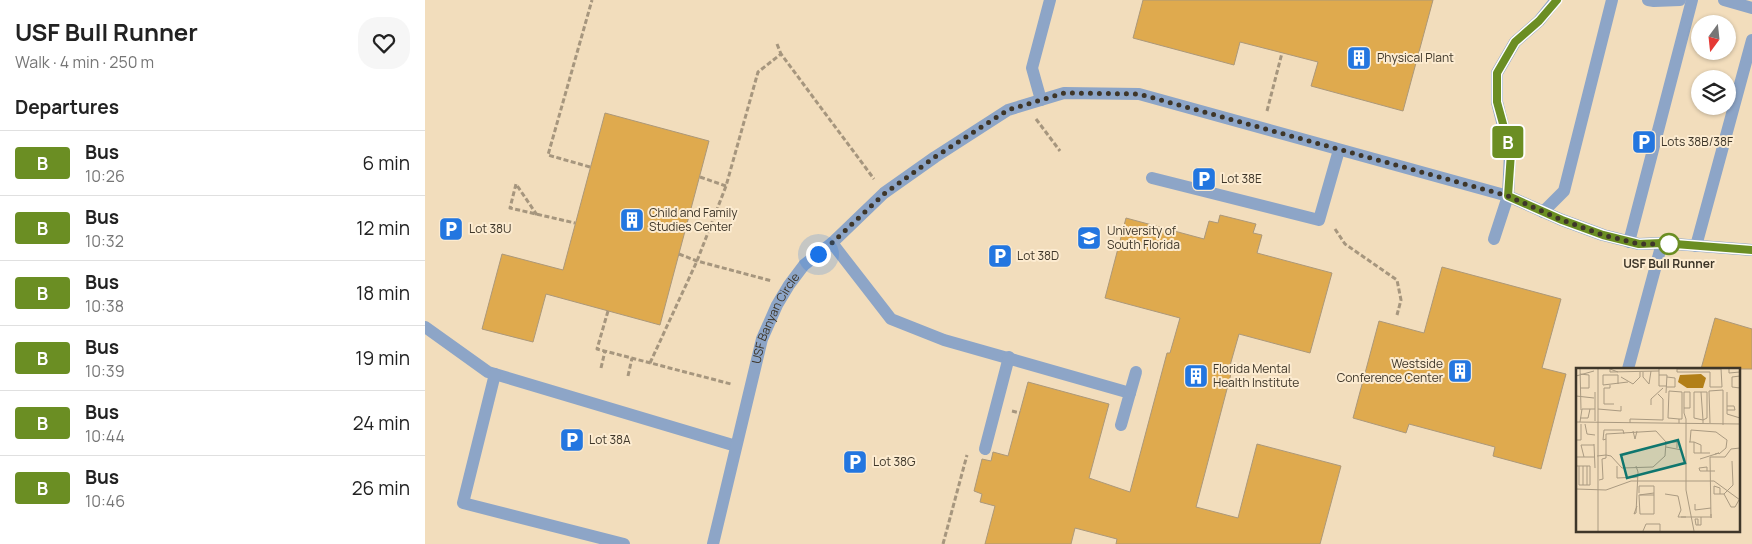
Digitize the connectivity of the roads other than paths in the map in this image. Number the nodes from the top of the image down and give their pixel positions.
1 (1050, 0) edge
2 (1557, 0) edge
3 (1612, 0) edge
4 (1647, 0) edge
5 (1680, 0) edge
6 (1692, 0) edge
7 (1724, 0) edge
8 (1752, 8) edge
9 (1752, 40) edge
10 (1041, 100) junction
11 (1339, 150) junction
12 (1153, 178) dead end
13 (1508, 196) junction
14 (1543, 212) junction
15 (1493, 239) dead end
16 (1629, 242) junction
17 (832, 243) junction
18 (1662, 243) junction
19 (1696, 246) junction
20 (1752, 250) edge
21 (425, 327) edge
22 (1009, 357) junction
23 (1628, 368) edge
24 (1136, 372) dead end
25 (495, 374) junction
26 (1130, 393) junction
27 (1121, 426) dead end
28 (736, 446) junction
29 (985, 449) dead end
30 (624, 544) edge
31 (713, 544) edge

1 - 10 street
2 - 13 street
3 - 14 street
4 - 5 street
6 - 16 street
7 - 8 street
9 - 19 street
10 - 11 street, USF Banyan Circle
10 - 17 street, USF Banyan Circle
11 - 12 street
11 - 13 street, USF Banyan Circle
13 - 14 street, USF Banyan Circle
13 - 15 street
14 - 16 street, USF Banyan Circle
16 - 18 street, USF Banyan Circle
17 - 22 street
17 - 28 street, USF Banyan Circle
18 - 19 street, USF Banyan Circle
18 - 23 street
19 - 20 street, USF Banyan Circle
21 - 25 street
22 - 26 street
22 - 29 street
24 - 26 street
25 - 28 street
25 - 30 street
26 - 27 street
28 - 31 street, USF Banyan Circle

